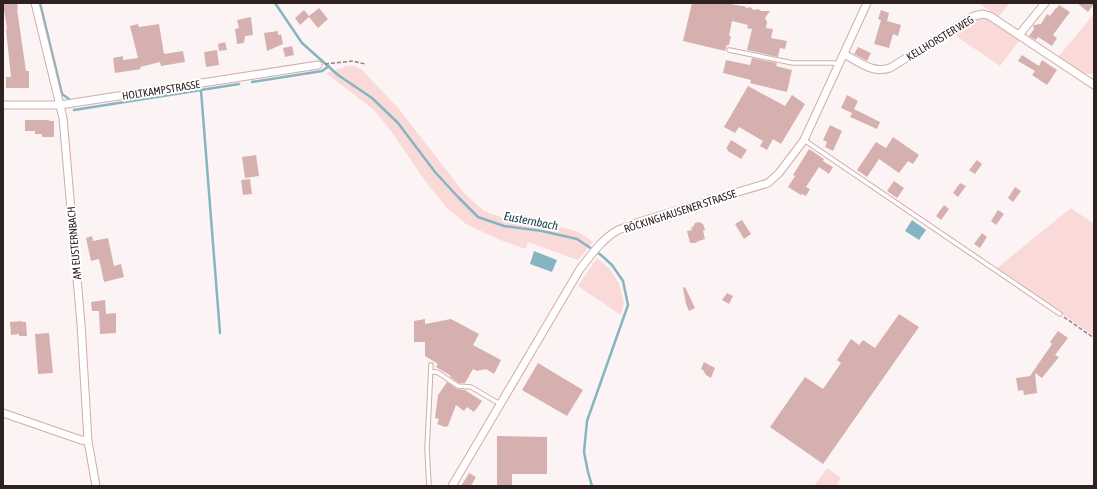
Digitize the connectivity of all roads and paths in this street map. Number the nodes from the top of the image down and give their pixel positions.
1 (35, 3) edge
2 (867, 3) edge
3 (1045, 3) edge
4 (1018, 35) junction
5 (729, 50) dead end
6 (844, 54) junction
7 (334, 63) dead end
8 (365, 64) dead end
9 (318, 65) dead end
10 (840, 65) junction
11 (1094, 85) edge
12 (3, 105) edge
13 (60, 105) junction
14 (804, 140) junction
15 (1060, 314) joint
16 (1094, 338) edge
17 (431, 365) dead end
18 (431, 372) junction
19 (500, 404) junction
20 (3, 413) edge
21 (88, 441) junction
22 (96, 486) edge
23 (428, 486) edge
24 (452, 486) edge

1 - 13 street, AM EUSTERNBACH
2 - 6 street, RÖCKINGHAUSENER STRASSE
3 - 4 street
4 - 6 street, KELLHORSTER WEG
4 - 11 street, KELLHORSTER WEG
5 - 10 lane
6 - 10 street, RÖCKINGHAUSENER STRASSE
7 - 8 path
9 - 13 street, HOLTKAMPSTRASSE
10 - 14 street, RÖCKINGHAUSENER STRASSE
12 - 13 street, HOLTKAMPSTRASSE
13 - 21 street, AM EUSTERNBACH
14 - 15 lane
14 - 19 street, RÖCKINGHAUSENER STRASSE
15 - 16 path
17 - 18 lane
18 - 19 lane
18 - 23 lane
19 - 24 street, RÖCKINGHAUSENER STRASSE
20 - 21 street
21 - 22 street, AM EUSTERNBACH

